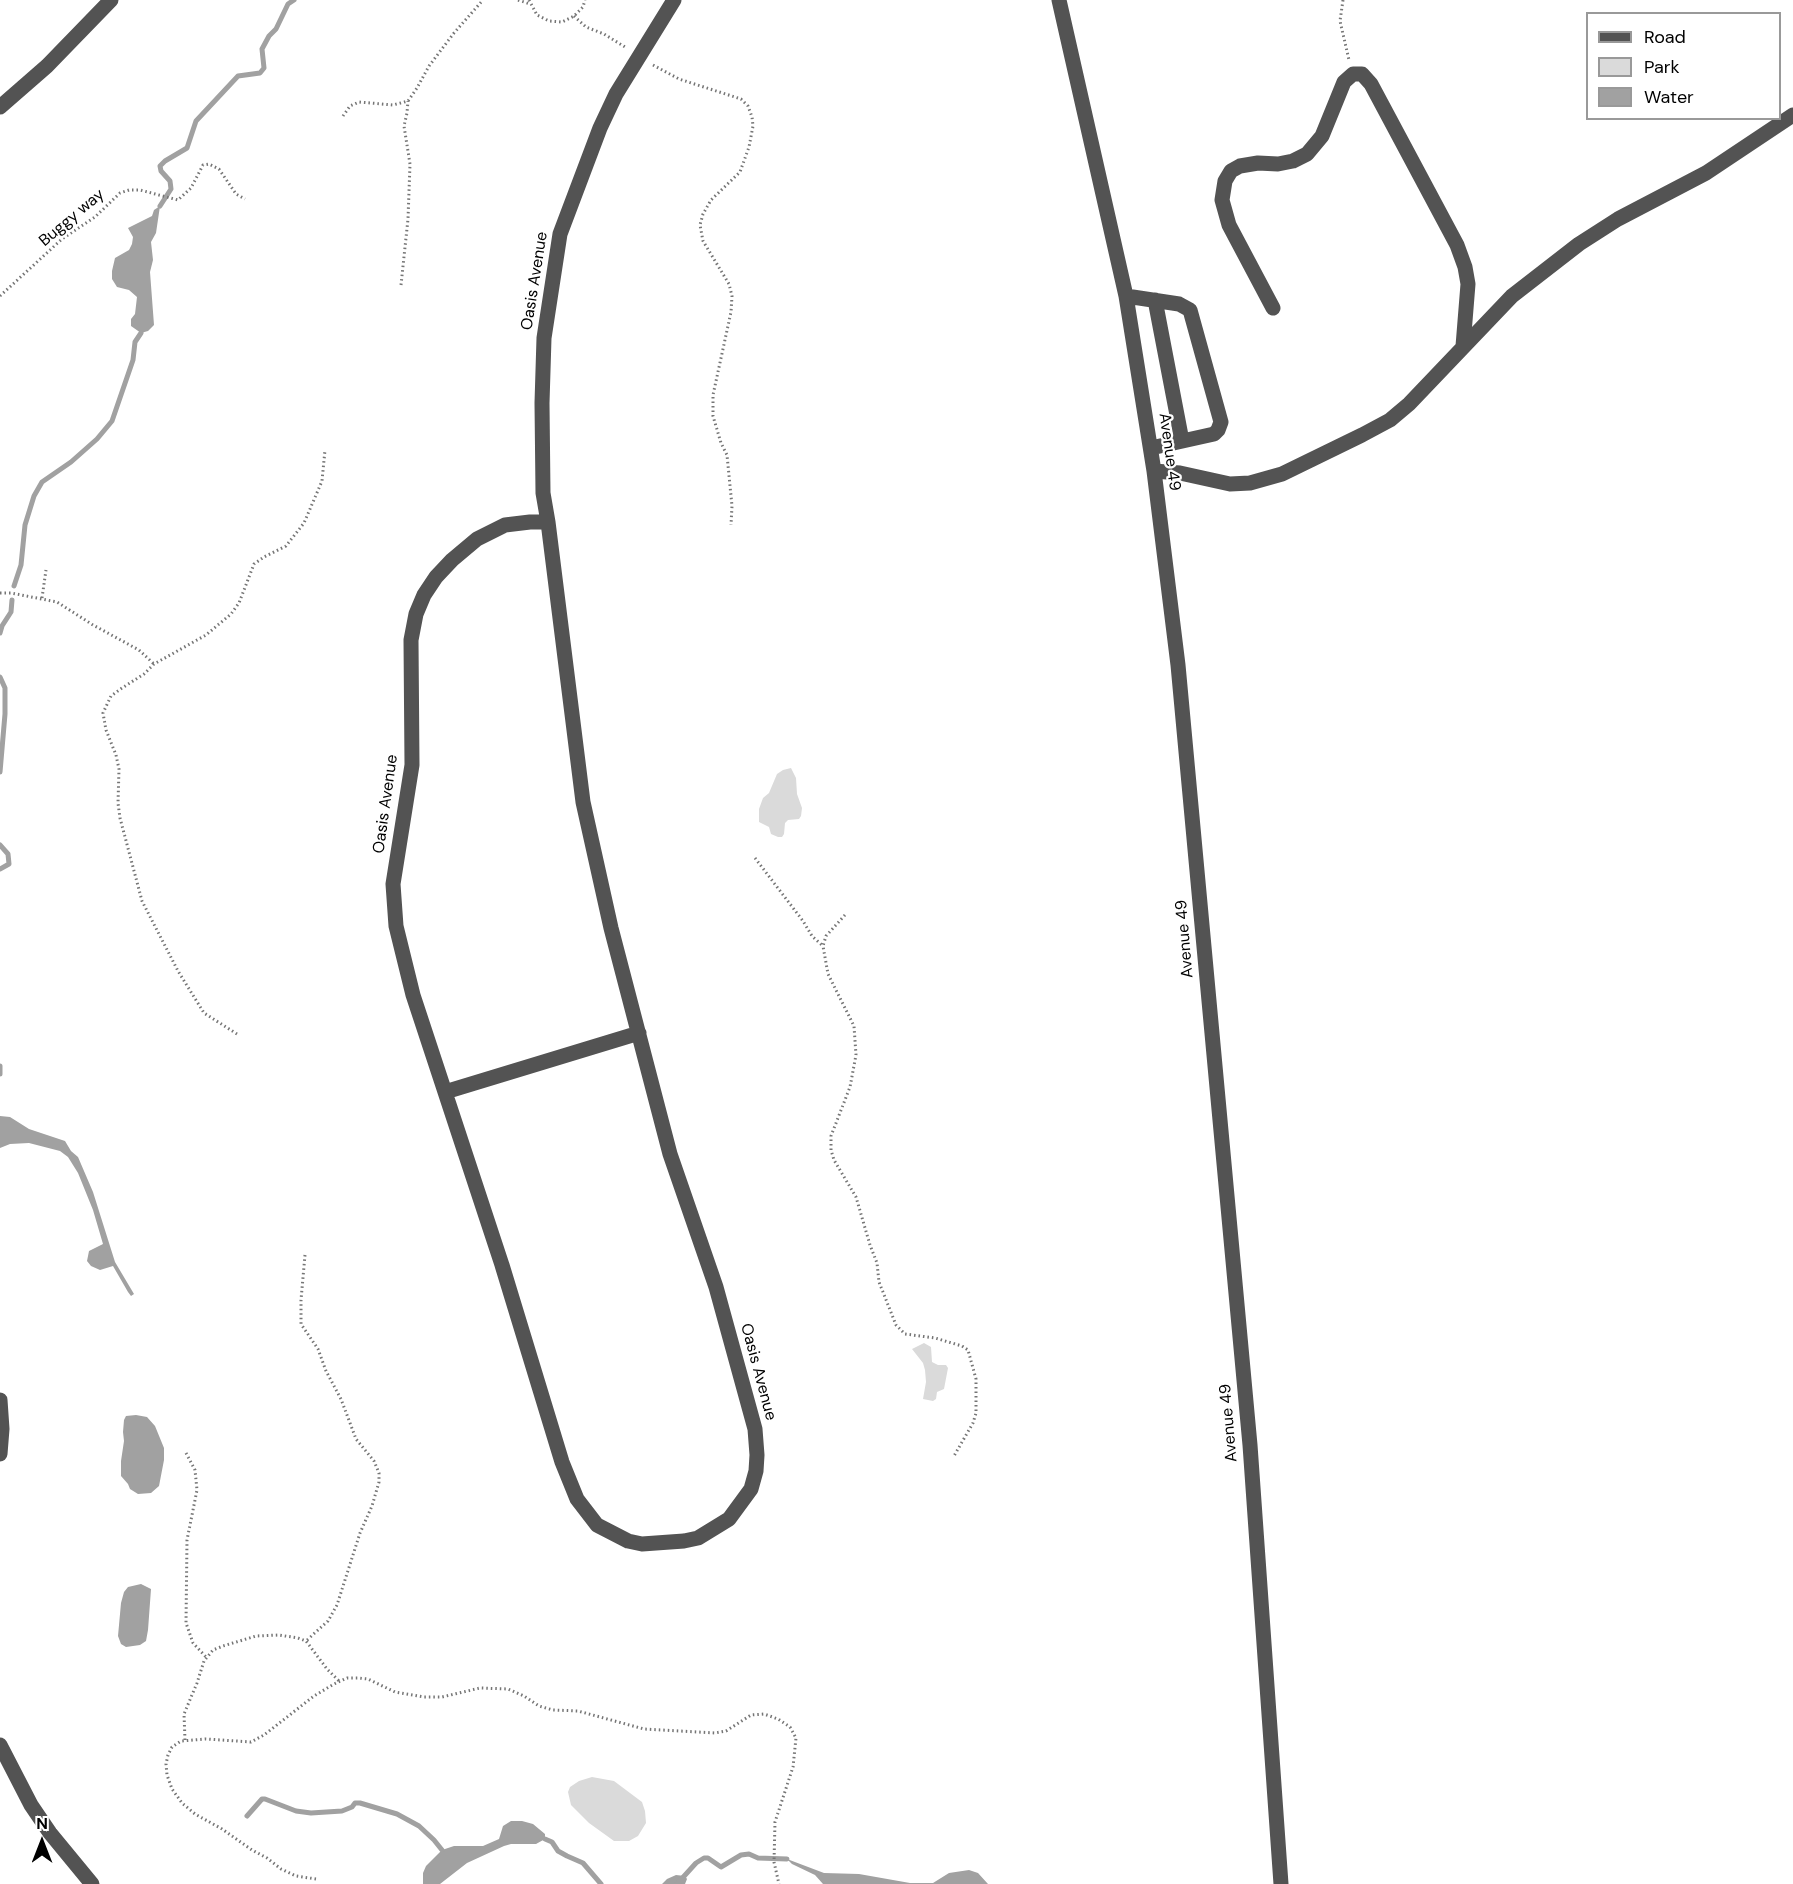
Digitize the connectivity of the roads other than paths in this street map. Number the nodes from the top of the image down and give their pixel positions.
1 (111, 0) edge
2 (674, 0) edge
3 (1059, 0) edge
4 (0, 107) edge
5 (1793, 114) edge
6 (1125, 296) junction
7 (1155, 300) junction
8 (1273, 308) dead end
9 (1463, 346) junction
10 (1182, 441) junction
11 (1151, 448) junction
12 (1154, 471) junction
13 (548, 522) junction
14 (639, 1033) junction
15 (445, 1092) junction
16 (0, 1400) edge
17 (0, 1454) edge
18 (0, 1745) edge
19 (92, 1884) edge
20 (1281, 1884) edge

1 - 4 street
2 - 13 street, Oasis Avenue
3 - 6 street, Avenue 49
5 - 9 street
6 - 7 street
6 - 11 street, Avenue 49
7 - 10 street
7 - 10 street
8 - 9 street
9 - 12 street
10 - 11 street
11 - 12 street, Avenue 49
12 - 20 street, Avenue 49
13 - 14 street, Oasis Avenue
13 - 15 street, Oasis Avenue
14 - 15 street
14 - 15 street, Oasis Avenue
16 - 17 street
18 - 19 street

